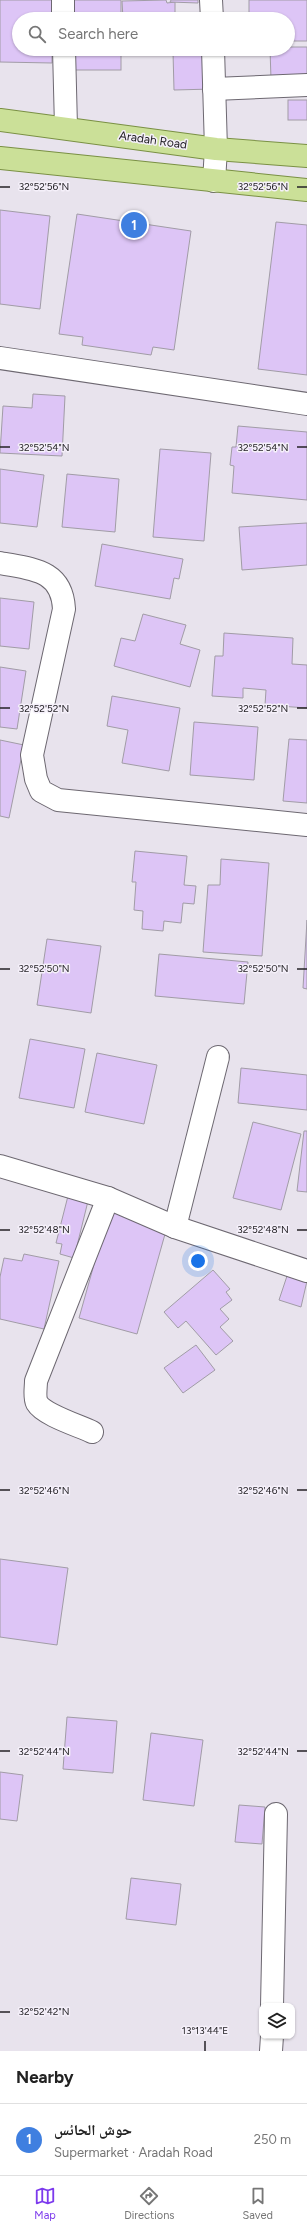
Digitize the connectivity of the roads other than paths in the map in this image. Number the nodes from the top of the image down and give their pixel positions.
1 (63, 0) edge
2 (211, 0) edge
3 (63, 12) edge
4 (212, 12) edge
5 (64, 56) edge
6 (213, 56) edge
7 (307, 85) edge
8 (214, 90) junction
9 (0, 120) edge
10 (66, 128) junction
11 (216, 149) junction
12 (307, 156) edge
13 (0, 158) edge
14 (214, 182) junction
15 (307, 190) edge
16 (0, 358) edge
17 (307, 404) edge
18 (0, 563) edge
19 (307, 825) edge
20 (218, 1057) dead end
21 (0, 1166) edge
22 (108, 1198) junction
23 (175, 1227) junction
24 (307, 1271) edge
25 (92, 1432) dead end
26 (276, 1814) dead end
27 (272, 2003) edge
28 (272, 2039) edge
29 (271, 2051) edge

1 - 3 street
2 - 4 street
5 - 10 street
6 - 8 street
7 - 8 street
8 - 11 street
9 - 10 main road, Aradah Road
10 - 11 main road, Aradah Road
11 - 12 main road, Aradah Road
11 - 14 street
13 - 14 main road
14 - 15 main road
16 - 17 street
18 - 19 street
20 - 23 street
21 - 22 street
22 - 23 street
22 - 25 street
23 - 24 street
26 - 27 street
28 - 29 street

